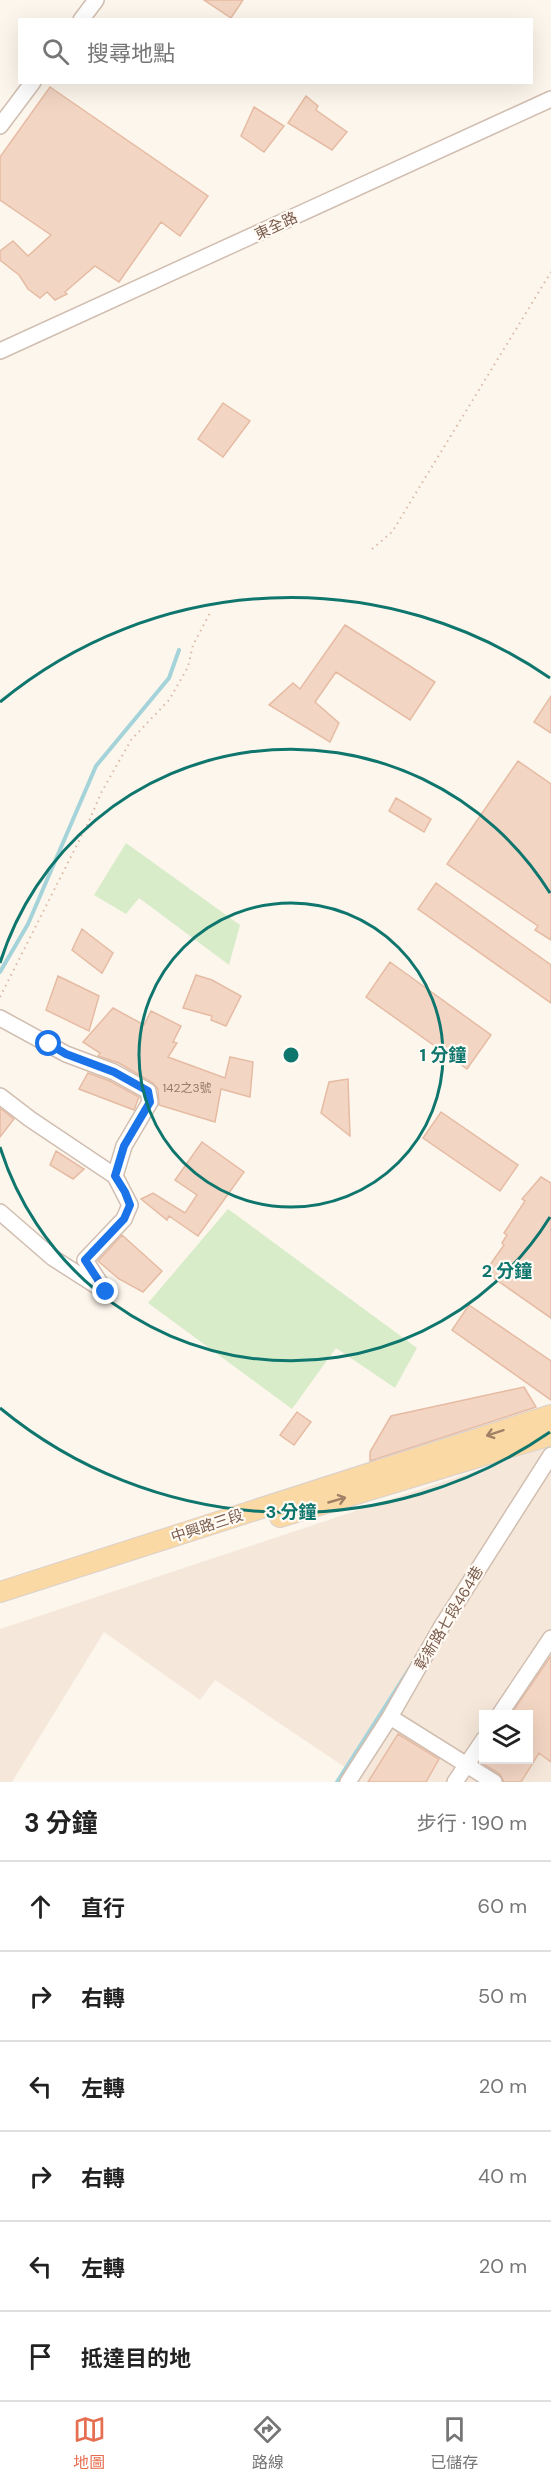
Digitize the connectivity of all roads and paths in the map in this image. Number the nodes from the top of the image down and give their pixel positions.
1 (96, 0) edge
2 (82, 18) edge
3 (32, 84) edge
4 (551, 99) edge
5 (0, 126) edge
6 (551, 272) edge
7 (0, 351) edge
8 (372, 549) dead end
9 (210, 613) dead end
10 (0, 997) edge
11 (0, 1018) edge
12 (0, 1096) edge
13 (115, 1176) junction
14 (0, 1212) edge
15 (551, 1415) edge
16 (551, 1435) edge
17 (551, 1455) edge
18 (0, 1592) edge
19 (0, 1604) edge
20 (551, 1638) edge
21 (503, 1710) edge
22 (390, 1717) junction
23 (479, 1744) edge
24 (466, 1764) junction
25 (348, 1782) edge
26 (455, 1782) edge
27 (494, 1782) edge

1 - 2 street
3 - 5 street
4 - 7 street, 東全路
6 - 8 path
9 - 10 path
11 - 13 street
12 - 13 street
13 - 14 street
15 -> 18 main road, 中興路三段
19 -> 16 main road, 中興路三段
17 - 22 street, 彰新路七段464巷
20 - 21 street
22 - 24 street
22 - 25 street, 彰新路七段464巷
23 - 24 street
24 - 26 street
24 - 27 street

